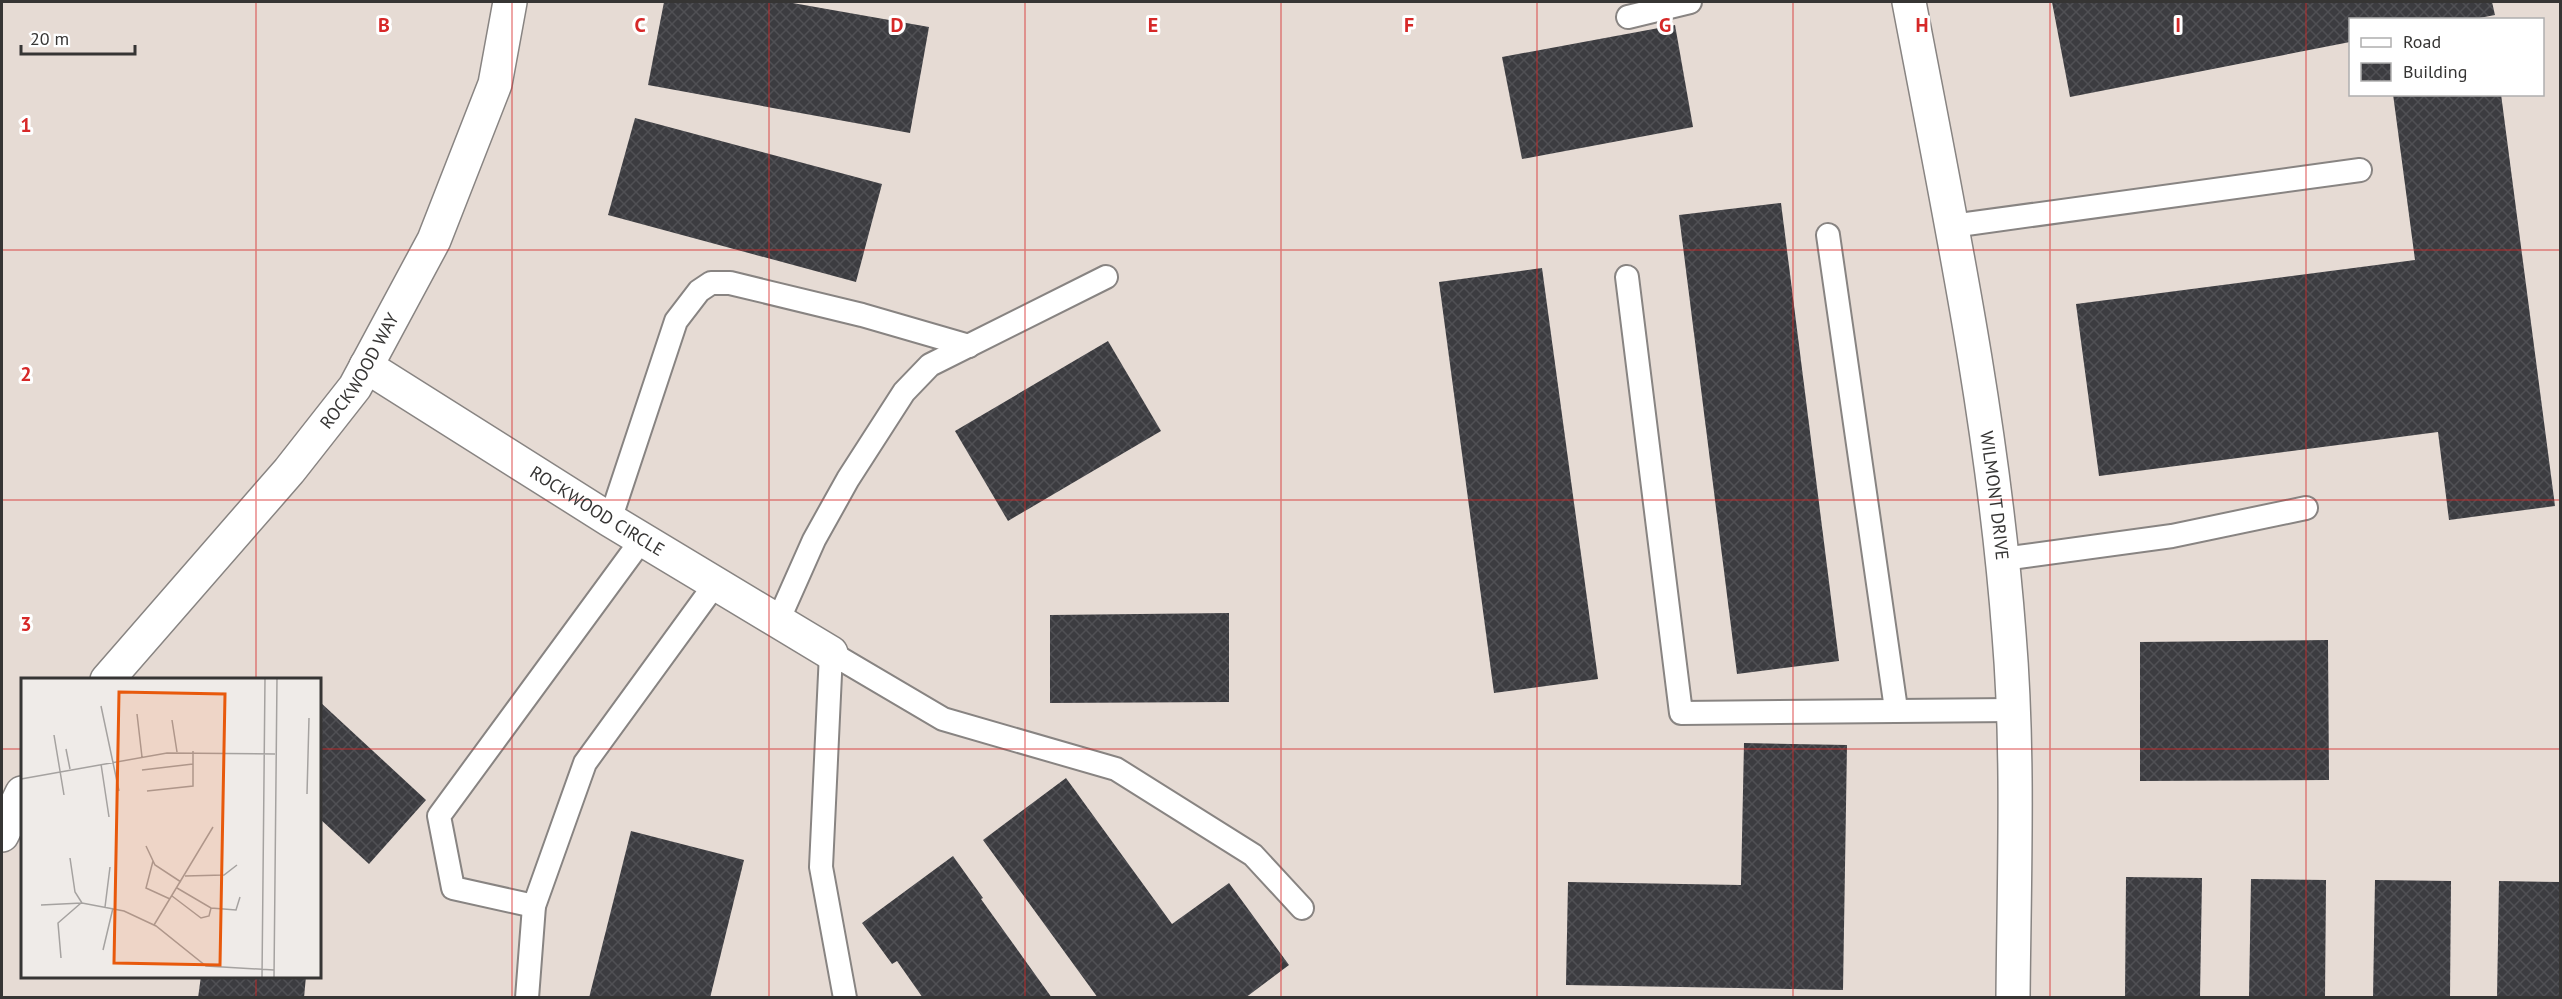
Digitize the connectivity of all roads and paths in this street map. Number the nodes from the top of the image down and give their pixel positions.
1 (510, 2) edge
2 (1690, 2) edge
3 (1909, 2) edge
4 (1628, 17) dead end
5 (2360, 170) dead end
6 (1952, 226) junction
7 (1828, 235) dead end
8 (1106, 277) dead end
9 (1627, 277) dead end
10 (969, 346) junction
11 (366, 366) junction
12 (2306, 508) dead end
13 (610, 520) junction
14 (642, 537) junction
15 (2003, 559) junction
16 (717, 583) junction
17 (778, 621) junction
18 (831, 653) junction
19 (109, 678) edge
20 (1896, 709) junction
21 (2013, 710) junction
22 (21, 795) edge
23 (2, 835) edge
24 (534, 906) junction
25 (1302, 908) dead end
26 (527, 998) edge
27 (845, 998) edge
28 (2013, 998) edge

1 - 11 street, ROCKWOOD WAY
2 - 4 lane
3 - 6 street, WILMONT DRIVE
5 - 6 lane
6 - 15 street, WILMONT DRIVE
7 - 20 lane
8 - 10 lane
9 - 20 lane
10 - 13 lane
10 - 17 lane
11 - 13 street, ROCKWOOD CIRCLE
11 - 19 street, ROCKWOOD WAY
12 - 15 lane
13 - 14 street, ROCKWOOD CIRCLE
14 - 16 street, ROCKWOOD CIRCLE
14 - 24 lane
15 - 21 street, WILMONT DRIVE
16 - 17 street, ROCKWOOD CIRCLE
16 - 24 lane
17 - 18 street, ROCKWOOD CIRCLE
18 - 25 lane
18 - 27 lane
20 - 21 lane
21 - 28 street, WILMONT DRIVE
22 - 23 street
24 - 26 lane

